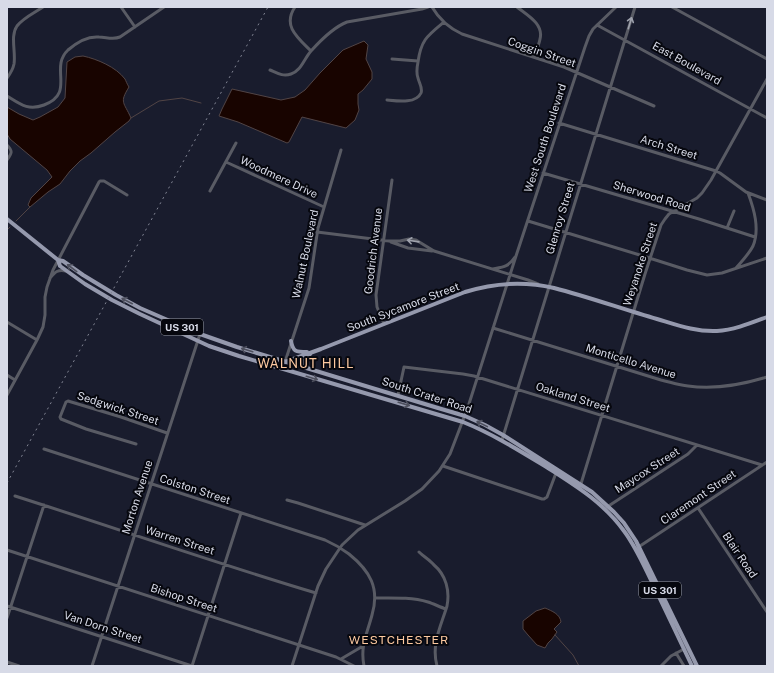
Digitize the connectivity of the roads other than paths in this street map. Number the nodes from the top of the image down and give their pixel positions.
1 (43, 7) edge
2 (121, 7) edge
3 (164, 7) edge
4 (295, 7) edge
5 (428, 7) edge
6 (432, 7) edge
7 (517, 7) edge
8 (616, 7) edge
9 (635, 7) edge
10 (672, 7) edge
11 (444, 22) junction
12 (597, 25) junction
13 (135, 27) junction
14 (625, 40) junction
15 (311, 51) junction
16 (534, 57) junction
17 (392, 58) dead end
18 (767, 59) edge
19 (418, 61) junction
20 (270, 70) dead end
21 (576, 72) junction
22 (7, 78) edge
23 (767, 79) edge
24 (610, 87) junction
25 (7, 96) edge
26 (387, 100) dead end
27 (654, 106) dead end
28 (750, 109) junction
29 (767, 118) edge
30 (559, 123) junction
31 (596, 134) junction
32 (236, 143) dead end
33 (7, 144) edge
34 (340, 150) dead end
35 (7, 160) edge
36 (226, 162) junction
37 (716, 171) junction
38 (543, 173) junction
39 (392, 180) dead end
40 (581, 183) junction
41 (210, 191) dead end
42 (748, 194) junction
43 (127, 195) dead end
44 (767, 200) edge
45 (324, 207) junction
46 (734, 211) dead end
47 (673, 212) junction
48 (7, 219) edge
49 (528, 221) junction
50 (727, 228) junction
51 (317, 232) junction
52 (566, 233) junction
53 (755, 237) junction
54 (383, 240) junction
55 (389, 241) junction
56 (434, 251) junction
57 (517, 254) junction
58 (650, 258) junction
59 (767, 258) edge
60 (58, 260) junction
61 (736, 268) junction
62 (493, 269) junction
63 (67, 271) junction
64 (510, 275) junction
65 (49, 279) junction
66 (507, 284) junction
67 (539, 285) junction
68 (549, 287) junction
69 (633, 312) junction
70 (767, 317) edge
71 (7, 322) edge
72 (384, 324) junction
73 (493, 328) junction
74 (200, 334) junction
75 (37, 340) junction
76 (197, 340) junction
77 (532, 340) junction
78 (292, 341) junction
79 (311, 352) junction
80 (284, 362) junction
81 (617, 366) junction
82 (282, 368) junction
83 (309, 369) junction
84 (7, 375) edge
85 (477, 377) junction
86 (767, 377) edge
87 (15, 380) junction
88 (517, 389) junction
89 (7, 395) edge
90 (398, 395) junction
91 (601, 415) junction
92 (465, 416) junction
93 (462, 422) junction
94 (167, 434) junction
95 (503, 435) junction
96 (502, 440) junction
97 (136, 444) dead end
98 (697, 445) junction
99 (44, 449) dead end
100 (767, 462) edge
101 (762, 465) junction
102 (443, 466) junction
103 (557, 471) junction
104 (151, 484) junction
105 (580, 486) junction
106 (15, 496) dead end
107 (287, 500) dead end
108 (44, 505) junction
109 (607, 507) junction
110 (698, 508) junction
111 (242, 513) junction
112 (365, 525) junction
113 (134, 535) junction
114 (340, 548) junction
115 (638, 548) junction
116 (7, 550) edge
117 (419, 552) dead end
118 (27, 556) junction
119 (225, 564) junction
120 (118, 586) junction
121 (316, 593) junction
122 (375, 598) junction
123 (9, 607) edge
124 (446, 609) junction
125 (767, 612) edge
126 (208, 615) junction
127 (7, 618) edge
128 (101, 637) junction
129 (299, 645) junction
130 (362, 646) junction
131 (684, 649) junction
132 (676, 653) junction
133 (341, 659) junction
134 (7, 662) edge
135 (18, 666) edge
136 (92, 666) edge
137 (192, 666) edge
138 (292, 666) edge
139 (354, 666) edge
140 (364, 666) edge
141 (437, 666) edge
142 (661, 666) edge
143 (684, 666) edge
144 (692, 666) edge
145 (697, 666) edge

1 - 22 street
2 - 13 street
3 - 13 street
4 - 15 street
5 - 15 street
6 - 11 street, Coggin Street
7 - 16 street
8 - 12 street, West South Boulevard
14 -> 9 street, Glenroy Street
10 - 18 street
11 - 16 street, Coggin Street
11 - 19 street
12 - 14 street, East Boulevard
12 - 21 street, West South Boulevard
13 - 25 street
14 - 24 street, Glenroy Street
14 - 28 street, East Boulevard
15 - 20 street
16 - 21 street, Coggin Street
17 - 19 street
19 - 26 street
21 - 24 street, Coggin Street
21 - 30 street, West South Boulevard
23 - 28 street, Weyanoke Street
24 - 27 street, Coggin Street
24 - 31 street, Glenroy Street
28 - 29 street, East Boulevard
28 - 37 street, Weyanoke Street
30 - 31 street, Arch Street
30 - 38 street, West South Boulevard
31 - 37 street, Arch Street
31 - 40 street, Glenroy Street
32 - 36 street
33 - 35 street
34 - 45 street, Walnut Boulevard
36 - 41 street
36 - 45 street, Woodmere Drive
37 - 42 street, Arch Street
37 - 47 street, Weyanoke Street
38 - 40 street, Sherwood Road
38 - 49 street, West South Boulevard
39 - 54 street, Goodrich Avenue
40 - 47 street, Sherwood Road
40 - 52 street, Glenroy Street
42 - 44 street, Arch Street
42 - 53 street
43 - 60 street
45 - 51 street, Walnut Boulevard
46 - 50 street
47 - 50 street, Sherwood Road
47 - 58 street, Weyanoke Street
48 - 60 main road, South Crater Road / US 301
49 - 52 street
49 - 57 street, West South Boulevard
50 - 53 street, Sherwood Road
51 - 54 street
51 - 78 street, Walnut Boulevard
52 - 58 street
52 - 68 street, Glenroy Street
53 - 61 street
54 - 55 street
54 - 72 street, Goodrich Avenue
55 - 56 street
56 -> 55 street
56 - 62 street, South Sycamore Street
57 - 62 street
57 - 64 street, West South Boulevard
58 - 61 street
58 - 69 street, Weyanoke Street
59 - 61 street
60 - 63 main road, South Crater Road / US 301
60 - 65 street
74 -> 60 main road, South Crater Road / US 301
62 - 64 street, South Sycamore Street
63 - 65 street
63 - 76 main road, South Crater Road / US 301
64 - 66 street, West South Boulevard
64 - 67 street, South Sycamore Street
65 - 75 street
66 - 67 main road, South Sycamore Street
66 - 72 main road, South Sycamore Street
66 - 73 street, West South Boulevard
67 - 68 main road, South Sycamore Street
68 - 69 main road, South Sycamore Street
68 - 77 street, Glenroy Street
69 - 70 main road, South Sycamore Street
69 - 81 street, Weyanoke Street
71 - 75 street
72 - 79 main road, South Sycamore Street
73 - 77 street, Monticello Avenue
73 - 85 street, West South Boulevard
74 - 76 street, Morton Avenue
80 -> 74 main road, South Crater Road / US 301
75 - 87 street
76 - 82 main road, South Crater Road / US 301
76 - 94 street, Morton Avenue
77 - 81 street, Monticello Avenue
77 - 88 street, Glenroy Street
78 - 79 main road
78 - 80 street, Walnut Boulevard
79 - 80 main road, South Sycamore Street
79 - 83 main road
80 - 82 main road
80 - 83 main road, South Crater Road / US 301
81 - 86 street, Monticello Avenue
81 - 91 street, Weyanoke Street
82 -> 93 main road, South Crater Road / US 301
83 - 90 main road, South Crater Road / US 301
84 - 87 street
85 - 88 street, Oakland Street
85 - 90 street, Oakland Street
85 - 92 street, West South Boulevard
87 - 89 street
88 - 91 street, Oakland Street
88 - 95 street, Glenroy Street
90 - 92 main road, South Crater Road / US 301
91 - 98 street, Oakland Street
91 - 105 street, Weyanoke Street
92 - 93 street, West South Boulevard
95 -> 92 main road, South Crater Road / US 301
93 - 96 main road, South Crater Road / US 301
93 - 102 street, West South Boulevard
94 - 97 street, Sedgwick Street
94 - 104 street, Morton Avenue
95 - 96 street, Glenroy Street
95 - 103 main road, South Crater Road / US 301
96 - 103 main road, South Crater Road / US 301
98 - 101 street, Oakland Street
98 - 109 street, Maycox Street
99 - 104 street, Colston Street
100 - 101 street, Claremont Street
101 - 110 street, Claremont Street
102 - 103 street
102 - 112 street, West South Boulevard
103 - 105 main road, South Crater Road / US 301
104 - 111 street, Colston Street
104 - 113 street, Morton Avenue
105 - 109 main road, South Crater Road / US 301
106 - 108 street, Warren Street
107 - 112 street
108 - 113 street, Warren Street
108 - 118 street
109 - 115 main road, South Crater Road / US 301
110 - 115 street, Claremont Street
110 - 125 street, Blair Road
111 - 114 street, Colston Street
111 - 119 street
112 - 114 street, West South Boulevard
113 - 119 street, Warren Street
113 - 120 street, Morton Avenue
114 - 121 street, West South Boulevard
114 - 122 street, Colston Street
115 - 131 main road, South Crater Road / US 301
115 - 145 main road, South Crater Road / US 301
116 - 118 street, Bishop Street
117 - 124 street
118 - 120 street, Bishop Street
118 - 123 street
119 - 121 street, Warren Street
119 - 126 street
120 - 126 street, Bishop Street
120 - 128 street, Morton Avenue
121 - 129 street, West South Boulevard
122 - 124 street
122 - 130 street
123 - 127 street
123 - 128 street, Van Dorn Street
124 - 141 street
126 - 129 street, Bishop Street
126 - 137 street
128 - 136 street, Morton Avenue
128 - 137 street, Van Dorn Street
129 - 133 street, Bishop Street
129 - 138 street, West South Boulevard
130 - 133 street
130 - 140 street
131 - 132 street
131 - 144 main road, South Crater Road / US 301
132 - 142 street
132 - 143 street
133 - 139 street, Bishop Street
134 - 135 street

